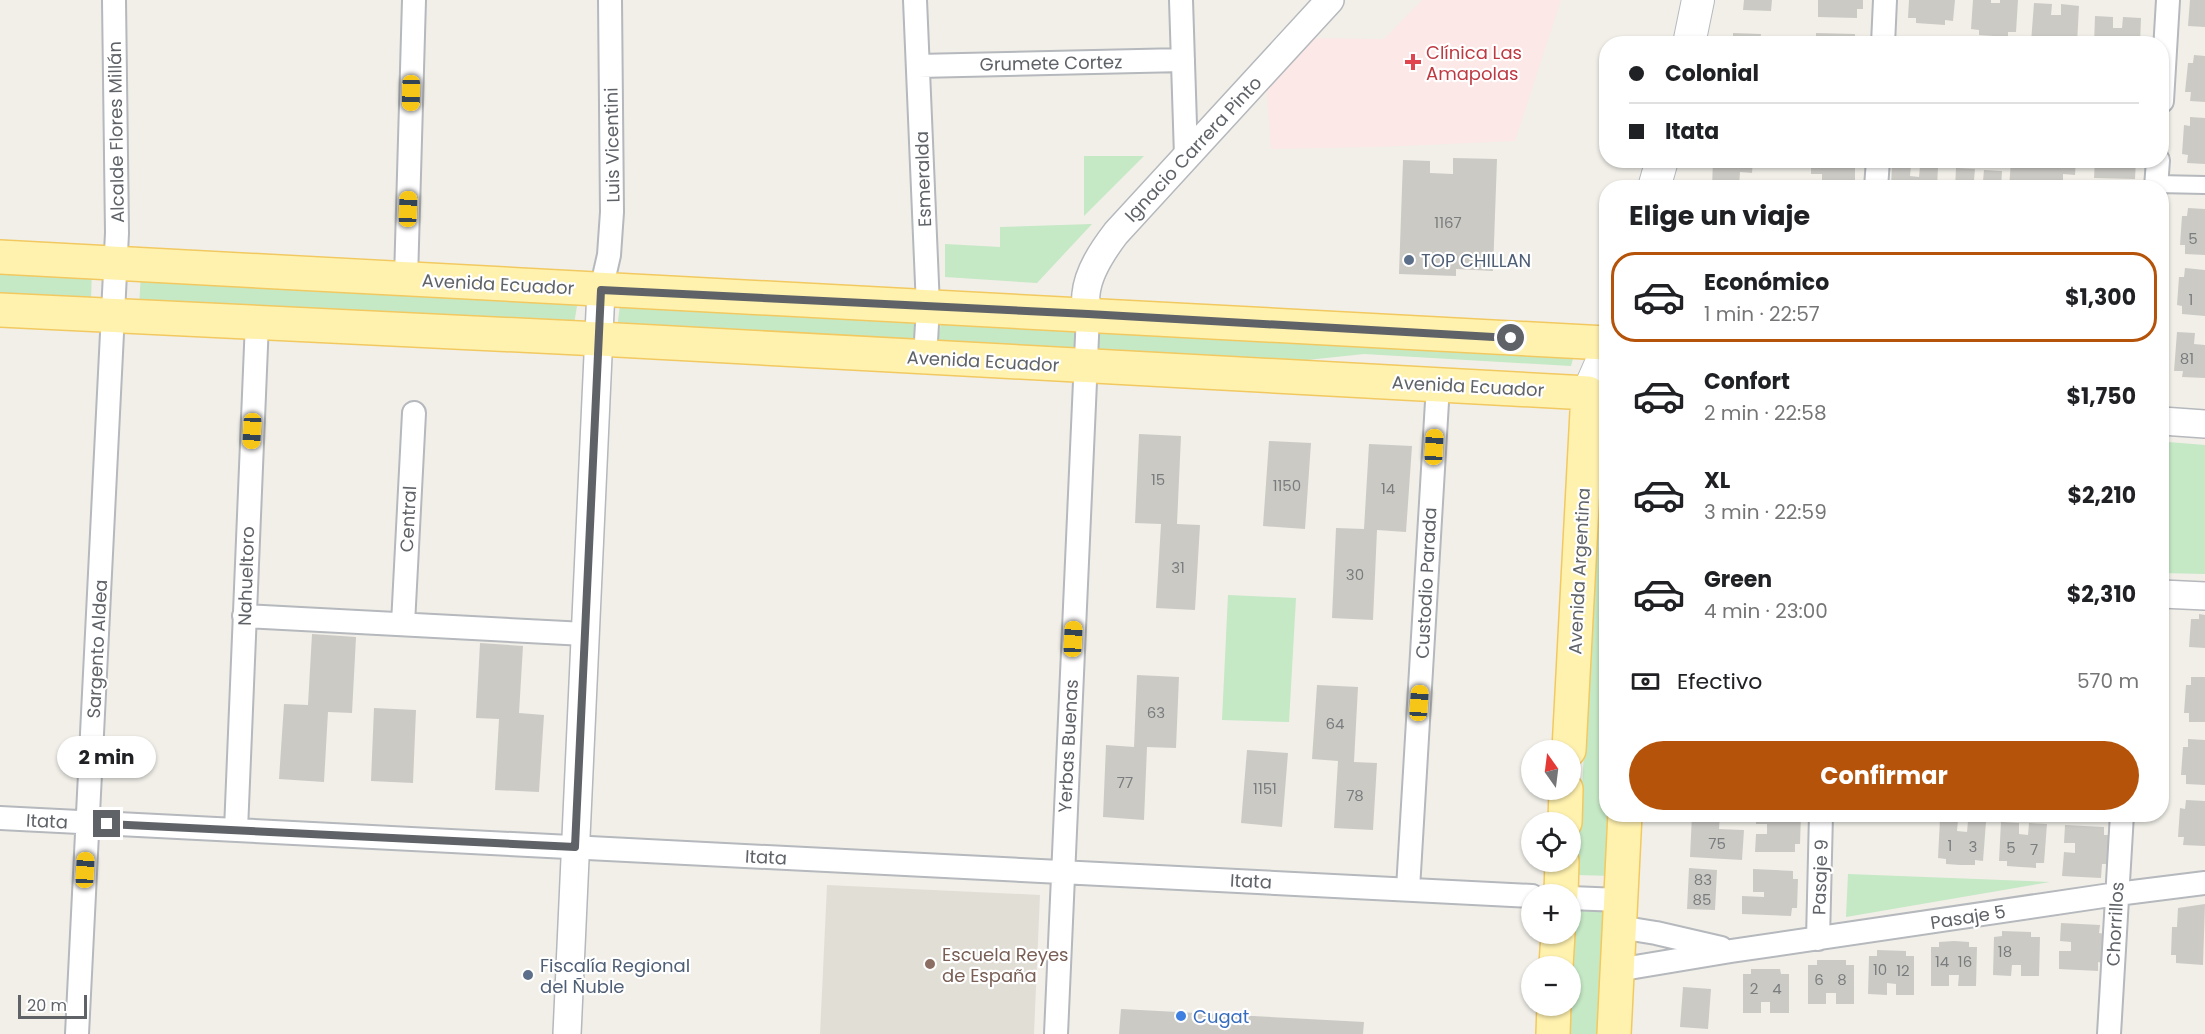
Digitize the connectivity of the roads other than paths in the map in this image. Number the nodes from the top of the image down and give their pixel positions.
1 (114, 0) edge
2 (414, 0) edge
3 (610, 0) edge
4 (915, 0) edge
5 (1181, 0) edge
6 (1330, 0) edge
7 (1698, 0) edge
8 (1885, 0) edge
9 (2168, 0) edge
10 (1691, 36) edge
11 (1883, 36) edge
12 (2166, 36) edge
13 (1183, 60) junction
14 (918, 66) junction
15 (1186, 156) junction
16 (2205, 185) edge
17 (2169, 186) edge
18 (0, 257) edge
19 (115, 263) junction
20 (406, 279) junction
21 (601, 290) junction
22 (928, 307) junction
23 (0, 310) edge
24 (1088, 314) junction
25 (114, 316) junction
26 (257, 322) junction
27 (599, 339) junction
28 (1599, 344) edge
29 (925, 358) junction
30 (1085, 366) junction
31 (1438, 385) junction
32 (1598, 393) edge
33 (414, 413) dead end
34 (2169, 421) edge
35 (2205, 424) edge
36 (2169, 594) edge
37 (2205, 596) edge
38 (244, 616) junction
39 (403, 624) junction
40 (585, 634) junction
41 (1570, 740) edge
42 (0, 818) edge
43 (1625, 822) edge
44 (1821, 822) edge
45 (2122, 822) edge
46 (88, 823) junction
47 (236, 830) junction
48 (575, 847) junction
49 (1063, 872) junction
50 (2205, 884) edge
51 (1408, 889) junction
52 (2117, 894) junction
53 (1521, 895) edge
54 (1581, 901) edge
55 (1620, 913) junction
56 (1818, 939) junction
57 (1731, 951) junction
58 (1617, 970) junction
59 (1554, 1016) edge
60 (77, 1034) edge
61 (567, 1034) edge
62 (1056, 1034) edge
63 (1553, 1034) edge
64 (1614, 1034) edge
65 (2109, 1034) edge

1 - 19 street, Alcalde Flores Millán
2 - 20 street
3 - 21 street, Luis Vicentini
4 - 14 street, Esmeralda
5 - 13 street
6 - 15 street, Ignacio Carrera Pinto
7 - 10 main road
8 - 11 street
9 - 12 street
13 - 14 street, Grumete Cortez
13 - 15 street
14 - 22 street, Esmeralda
15 - 24 street, Ignacio Carrera Pinto
16 - 17 street
18 - 19 main road, Avenida Ecuador
19 - 20 main road, Avenida Ecuador
19 - 25 street, Sargento Aldea
20 - 21 main road, Avenida Ecuador
21 - 22 main road, Avenida Ecuador
21 - 27 street
22 - 24 main road, Avenida Ecuador
22 - 29 street, Esmeralda
23 - 25 main road, Avenida Ecuador
24 - 28 main road, Avenida Ecuador
24 - 30 street, Yerbas Buenas
25 - 26 main road, Avenida Ecuador
25 - 46 street, Sargento Aldea
26 - 27 main road, Avenida Ecuador
26 - 38 street, Nahueltoro
27 - 29 main road, Avenida Ecuador
27 - 40 street
29 - 30 main road, Avenida Ecuador
30 - 31 main road, Avenida Ecuador
30 - 49 street, Yerbas Buenas
31 - 32 main road, Avenida Ecuador
31 - 51 street, Custodio Parada
32 - 41 main road, Avenida Argentina
33 - 39 street, Central
34 - 35 street
36 - 37 street
38 - 39 street
38 - 47 street, Nahueltoro
39 - 40 street
40 - 48 street
42 - 46 street, Itata
43 - 55 main road
44 - 56 street, Pasaje 9
45 - 52 street, Chorrillos
46 - 47 street, Itata
46 - 60 street, Sargento Aldea
47 - 48 street, Itata
48 - 49 street, Itata
48 - 61 street
49 - 51 street, Itata
49 - 62 street, Yerbas Buenas
50 - 52 street, Pasaje 5
51 - 53 street, Itata
52 - 56 street, Pasaje 5
52 - 65 street, Chorrillos
54 - 55 street
55 - 57 street, Pasaje 5
55 - 58 main road
56 - 57 street, Pasaje 5
57 - 58 street, Pasaje 5
58 - 64 main road
59 - 63 main road

